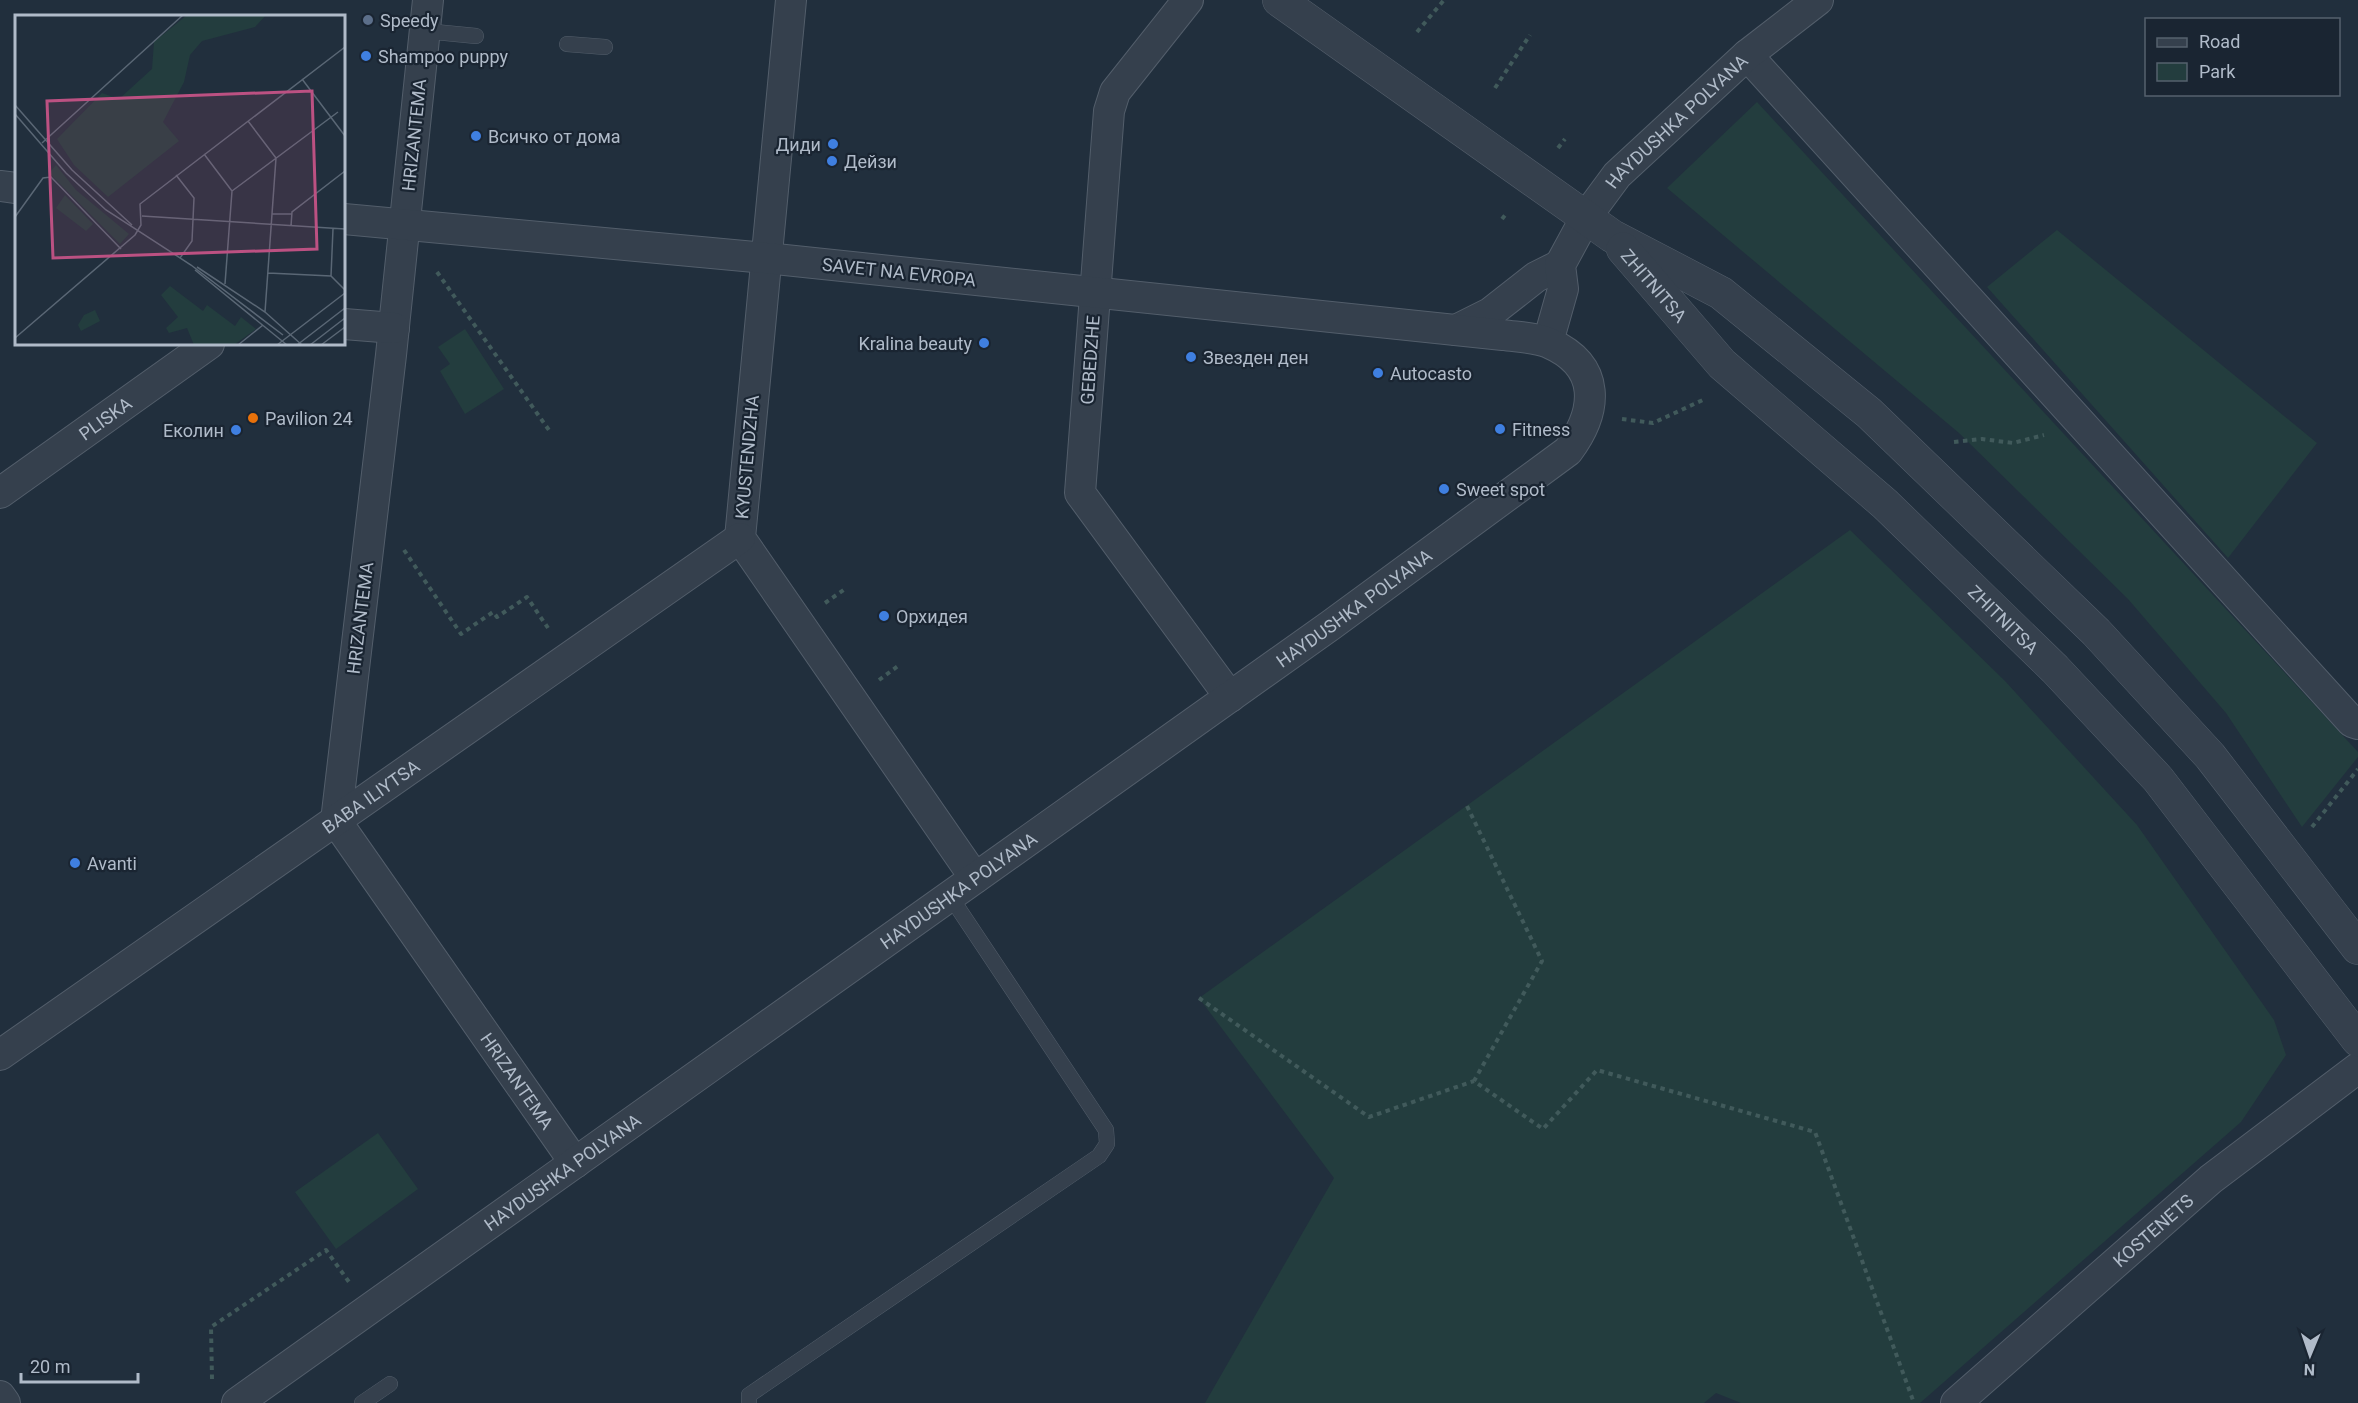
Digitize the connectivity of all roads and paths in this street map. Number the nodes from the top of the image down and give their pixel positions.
1 (428, 0) edge
2 (792, 0) edge
3 (1188, 0) edge
4 (1279, 0) edge
5 (1444, 0) edge
6 (1818, 0) edge
7 (425, 32) junction
8 (1418, 32) dead end
9 (1530, 35) dead end
10 (476, 36) dead end
11 (567, 44) dead end
12 (605, 47) dead end
13 (1748, 55) junction
14 (1495, 88) dead end
15 (1565, 139) dead end
16 (1558, 148) dead end
17 (0, 186) edge
18 (15, 188) edge
19 (1506, 214) dead end
20 (1586, 217) junction
21 (345, 219) edge
22 (1502, 219) dead end
23 (404, 224) junction
24 (1612, 236) junction
25 (766, 258) junction
26 (1560, 265) junction
27 (439, 274) dead end
28 (1095, 293) junction
29 (345, 324) edge
30 (394, 328) junction
31 (1454, 330) junction
32 (1548, 342) junction
33 (208, 345) edge
34 (1712, 396) dead end
35 (1589, 413) junction
36 (2078, 419) junction
37 (551, 433) dead end
38 (1947, 443) dead end
39 (0, 493) edge
40 (740, 538) junction
41 (402, 546) dead end
42 (568, 658) junction
43 (1230, 697) junction
44 (2358, 724) edge
45 (2358, 769) edge
46 (1467, 806) dead end
47 (336, 821) junction
48 (2308, 832) dead end
49 (975, 878) junction
50 (950, 896) junction
51 (2358, 948) edge
52 (1199, 999) dead end
53 (2358, 1040) edge
54 (0, 1055) edge
55 (2358, 1068) edge
56 (1474, 1081) junction
57 (575, 1163) junction
58 (369, 1309) junction
59 (212, 1372) dead end
60 (390, 1384) dead end
61 (0, 1396) edge
62 (5, 1403) edge
63 (237, 1403) edge
64 (362, 1403) edge
65 (749, 1403) edge
66 (1914, 1403) edge
67 (1956, 1403) edge

1 - 7 street, HRIZANTEMA
2 - 25 street, KYUSTENDZHA
3 - 28 street, GEBEDZHE
4 - 20 street, ZHITNITSA
5 - 8 path
6 - 13 street, HAYDUSHKA POLYANA
7 - 10 lane
7 - 23 street, HRIZANTEMA
9 - 14 path
11 - 12 lane
13 - 20 street, HAYDUSHKA POLYANA
13 - 36 street
15 - 16 path
17 - 18 street
19 - 22 path
20 - 24 street, ZHITNITSA
20 - 26 street, HAYDUSHKA POLYANA
21 - 23 street, SAVET NA EVROPA
23 - 25 street, SAVET NA EVROPA
23 - 30 street, HRIZANTEMA
24 - 51 street, ZHITNITSA
24 - 53 street, ZHITNITSA
25 - 28 street, SAVET NA EVROPA
25 - 40 street, KYUSTENDZHA
26 - 31 street
26 - 32 street
27 - 37 path
28 - 31 street, SAVET NA EVROPA
28 - 43 street, GEBEDZHE
29 - 30 street
30 - 47 street, HRIZANTEMA
31 - 32 street, HAYDUSHKA POLYANA
32 - 35 street, HAYDUSHKA POLYANA
33 - 39 street, PLISKA
34 - 35 path
35 - 43 street, HAYDUSHKA POLYANA
36 - 38 path
36 - 44 street
40 - 42 street, BABA ILIYTSA
40 - 49 street, KYUSTENDZHA
41 - 42 path
42 - 47 street, BABA ILIYTSA
43 - 49 street, HAYDUSHKA POLYANA
45 - 48 path
46 - 56 path
47 - 54 street, BABA ILIYTSA
47 - 57 street, HRIZANTEMA
49 - 50 street, HAYDUSHKA POLYANA
50 - 57 street, HAYDUSHKA POLYANA
50 - 65 lane
52 - 56 path
55 - 67 street, KOSTENETS
56 - 66 path
57 - 58 street, HAYDUSHKA POLYANA
58 - 59 path
58 - 63 street, HAYDUSHKA POLYANA
60 - 64 lane
61 - 62 street

